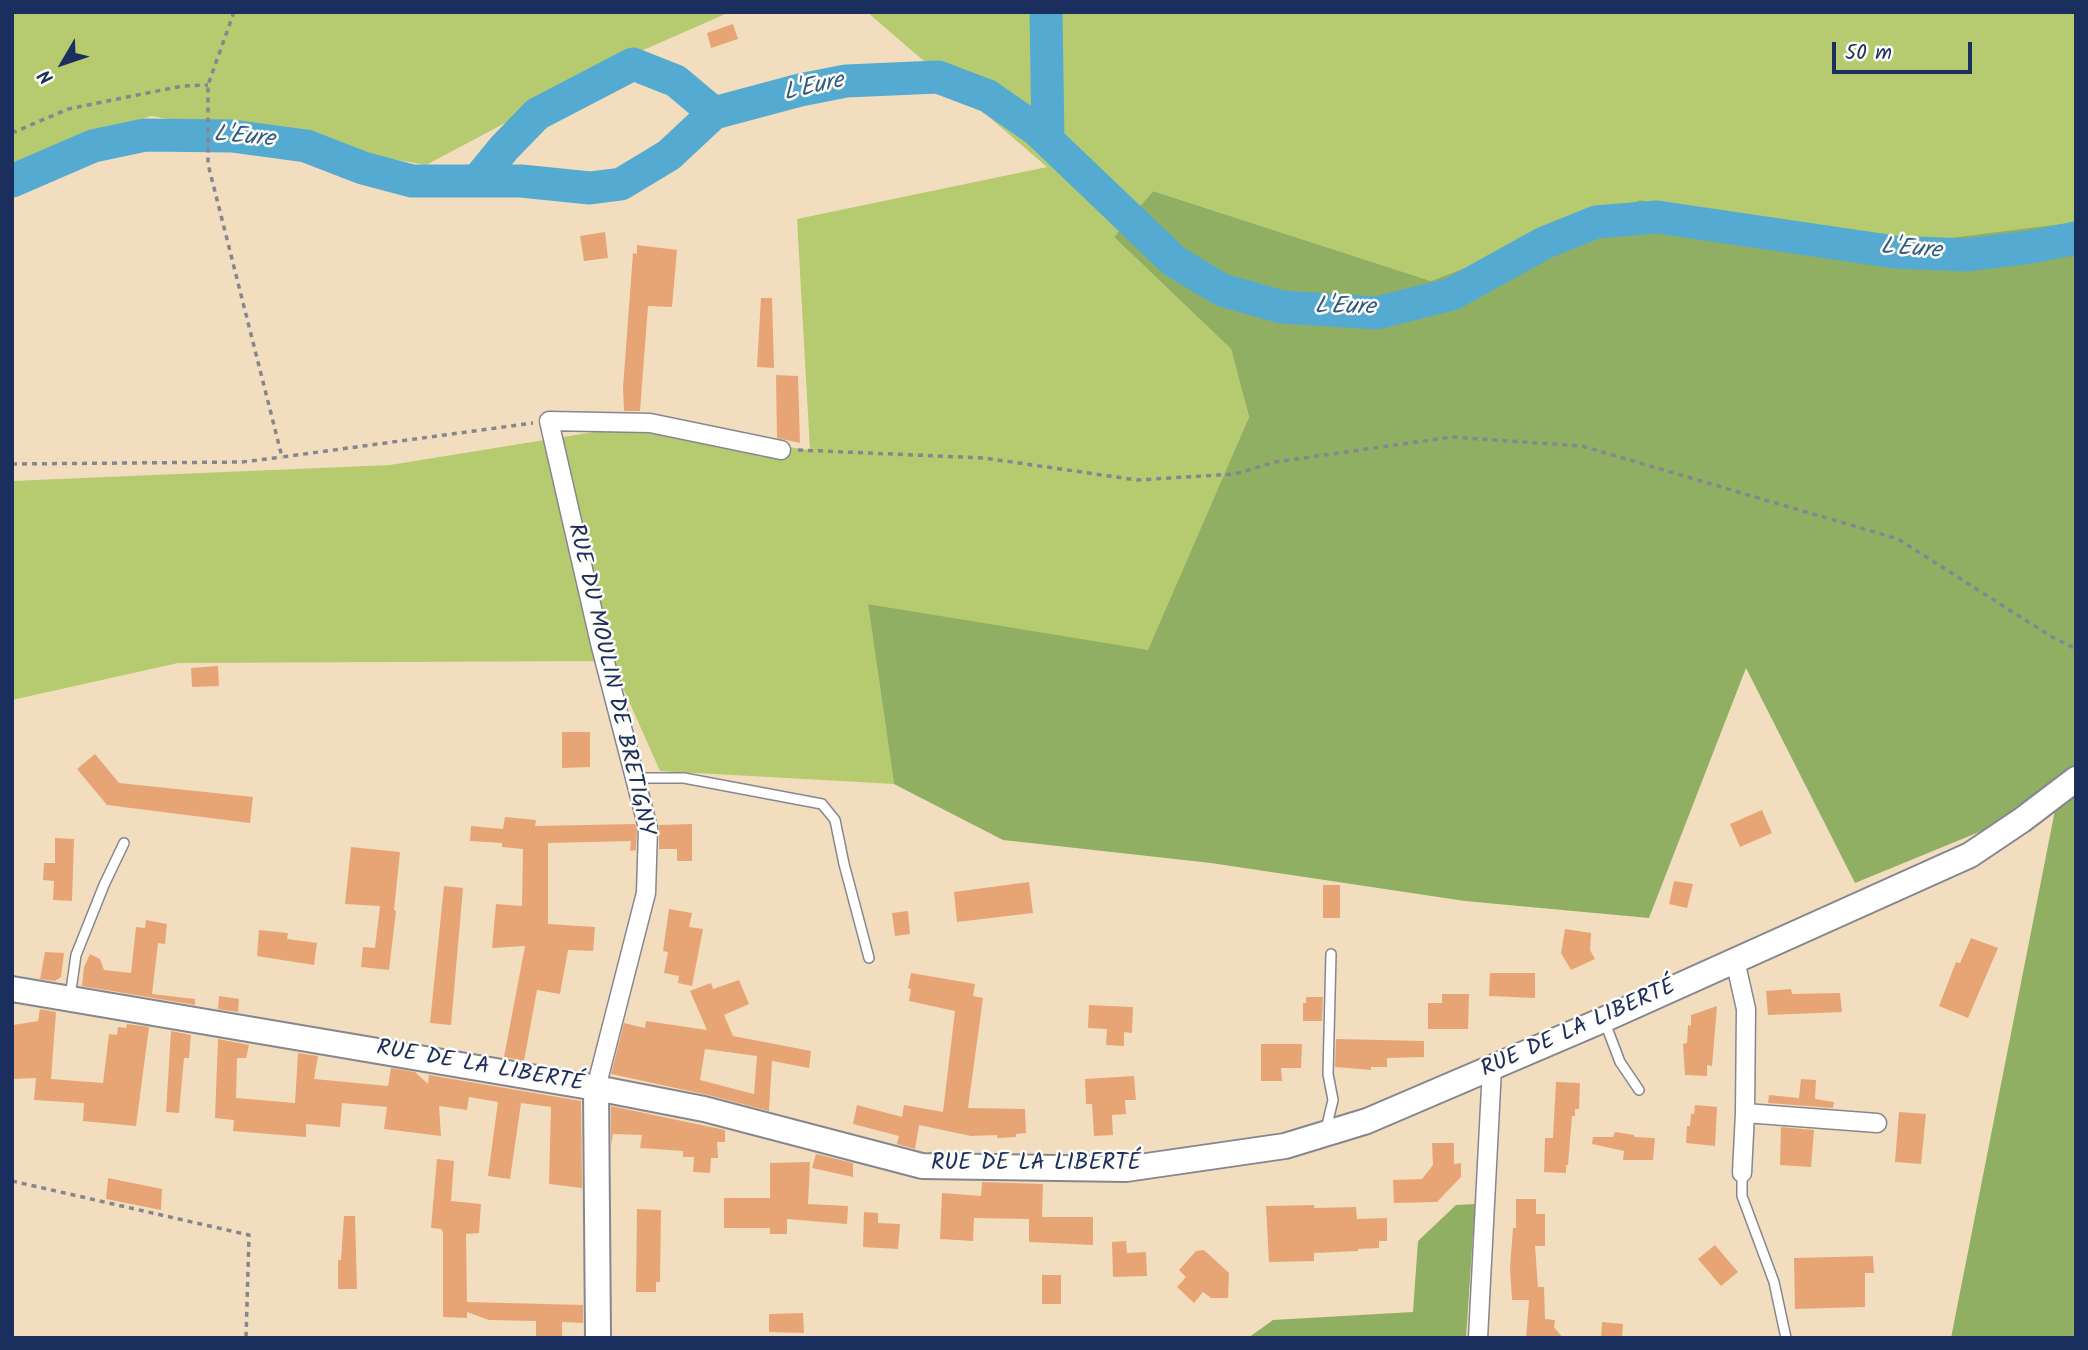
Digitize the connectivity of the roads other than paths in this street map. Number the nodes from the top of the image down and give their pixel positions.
1 (781, 450) road end
2 (636, 778) junction
3 (2076, 779) edge
4 (124, 843) dead end
5 (1331, 954) dead end
6 (869, 958) dead end
7 (1735, 960) junction
8 (12, 989) edge
9 (70, 999) junction
10 (1603, 1020) junction
11 (1492, 1068) junction
12 (596, 1088) junction
13 (1639, 1090) dead end
14 (1745, 1113) junction
15 (1877, 1123) dead end
16 (1325, 1134) junction
17 (1742, 1173) joint
18 (598, 1338) edge
19 (1478, 1338) edge
20 (1786, 1338) edge

1 - 2 street, RUE DU MOULIN DE BRETIGNY
2 - 6 lane
2 - 12 street, RUE DU MOULIN DE BRETIGNY
3 - 7 street, RUE DE LA LIBERTÉ
4 - 9 lane
5 - 16 lane
7 - 10 street, RUE DE LA LIBERTÉ
7 - 14 street
8 - 9 street, RUE DE LA LIBERTÉ
9 - 12 street, RUE DE LA LIBERTÉ
10 - 11 street, RUE DE LA LIBERTÉ
10 - 13 lane
11 - 16 street, RUE DE LA LIBERTÉ
11 - 19 street
12 - 16 street, RUE DE LA LIBERTÉ
12 - 18 street, RUE DU MOULIN DE BRETIGNY
14 - 15 street
14 - 17 street
17 - 20 lane

